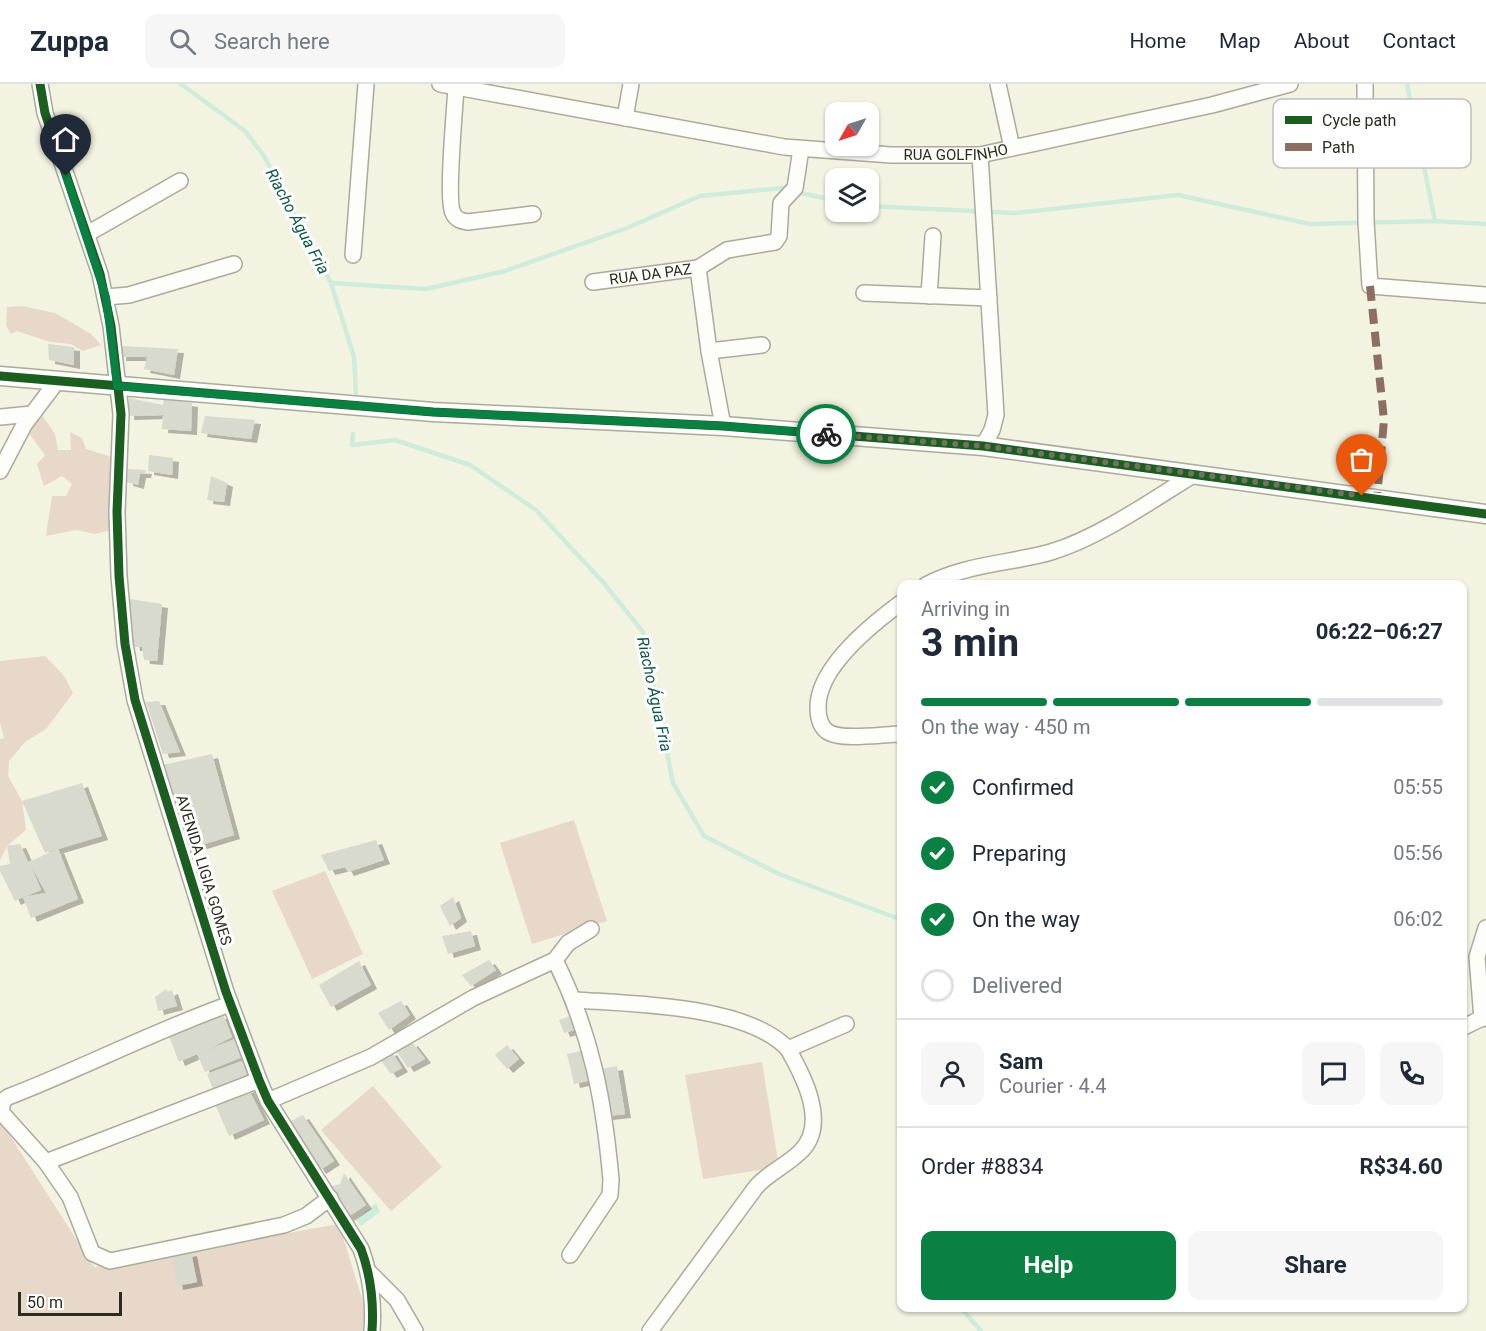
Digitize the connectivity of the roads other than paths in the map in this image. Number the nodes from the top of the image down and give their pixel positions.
1 (40, 84) edge
2 (366, 84) edge
3 (440, 84) edge
4 (631, 84) edge
5 (998, 84) edge
6 (1290, 84) edge
7 (1365, 84) edge
8 (456, 87) junction
9 (1365, 99) edge
10 (625, 118) junction
11 (1012, 148) junction
12 (801, 149) junction
13 (980, 155) junction
14 (1366, 168) edge
15 (180, 181) dead end
16 (533, 214) dead end
17 (87, 234) junction
18 (933, 236) dead end
19 (353, 255) dead end
20 (234, 264) dead end
21 (698, 268) junction
22 (593, 282) dead end
23 (864, 293) dead end
24 (1486, 295) edge
25 (929, 296) junction
26 (106, 297) junction
27 (988, 298) junction
28 (762, 345) dead end
29 (709, 351) junction
30 (0, 376) edge
31 (58, 380) junction
32 (117, 386) junction
33 (32, 414) junction
34 (0, 417) edge
35 (723, 426) junction
36 (983, 446) junction
37 (0, 471) edge
38 (1193, 475) junction
39 (1486, 514) edge
40 (937, 580) edge
41 (897, 606) edge
42 (897, 734) edge
43 (1486, 928) edge
44 (591, 929) dead end
45 (555, 960) junction
46 (575, 1000) junction
47 (230, 1004) junction
48 (1484, 1017) edge
49 (846, 1024) dead end
50 (1467, 1026) edge
51 (788, 1049) junction
52 (259, 1080) junction
53 (268, 1101) junction
54 (46, 1162) junction
55 (330, 1198) junction
56 (570, 1255) dead end
57 (370, 1273) junction
58 (372, 1331) edge
59 (415, 1331) edge
60 (650, 1331) edge

1 - 17 street, AVENIDA LIGIA GOMES
2 - 19 street
3 - 8 street, RUA GOLFINHO
4 - 10 street
5 - 11 street
6 - 11 street, RUA GOLFINHO
7 - 9 street
8 - 10 street, RUA GOLFINHO
8 - 16 street
10 - 12 street, RUA GOLFINHO
11 - 13 street, RUA GOLFINHO
12 - 13 street, RUA GOLFINHO
12 - 21 street
13 - 27 street
14 - 24 street
15 - 17 street
17 - 26 street, AVENIDA LIGIA GOMES
18 - 25 street
20 - 26 street
21 - 22 street, RUA DA PAZ
21 - 29 street, RUA DA PAZ
23 - 25 street
25 - 27 street
26 - 32 street, AVENIDA LIGIA GOMES
27 - 36 street
28 - 29 street
29 - 35 street, RUA DA PAZ
30 - 31 main road
31 - 32 main road
31 - 33 street
32 - 35 main road
32 - 47 street, AVENIDA LIGIA GOMES
33 - 34 street
33 - 37 street
35 - 36 main road
36 - 38 main road
38 - 39 main road
38 - 40 street
41 - 42 street
43 - 48 street
44 - 45 street
45 - 46 street
45 - 53 street
46 - 51 street
46 - 56 street
47 - 52 street, AVENIDA LIGIA GOMES
47 - 54 street
48 - 50 street
49 - 51 street
51 - 60 street
52 - 53 street, AVENIDA LIGIA GOMES
52 - 54 street
53 - 55 street, AVENIDA LIGIA GOMES
54 - 55 street
55 - 57 street, AVENIDA LIGIA GOMES
57 - 58 street, AVENIDA LIGIA GOMES
57 - 59 street

